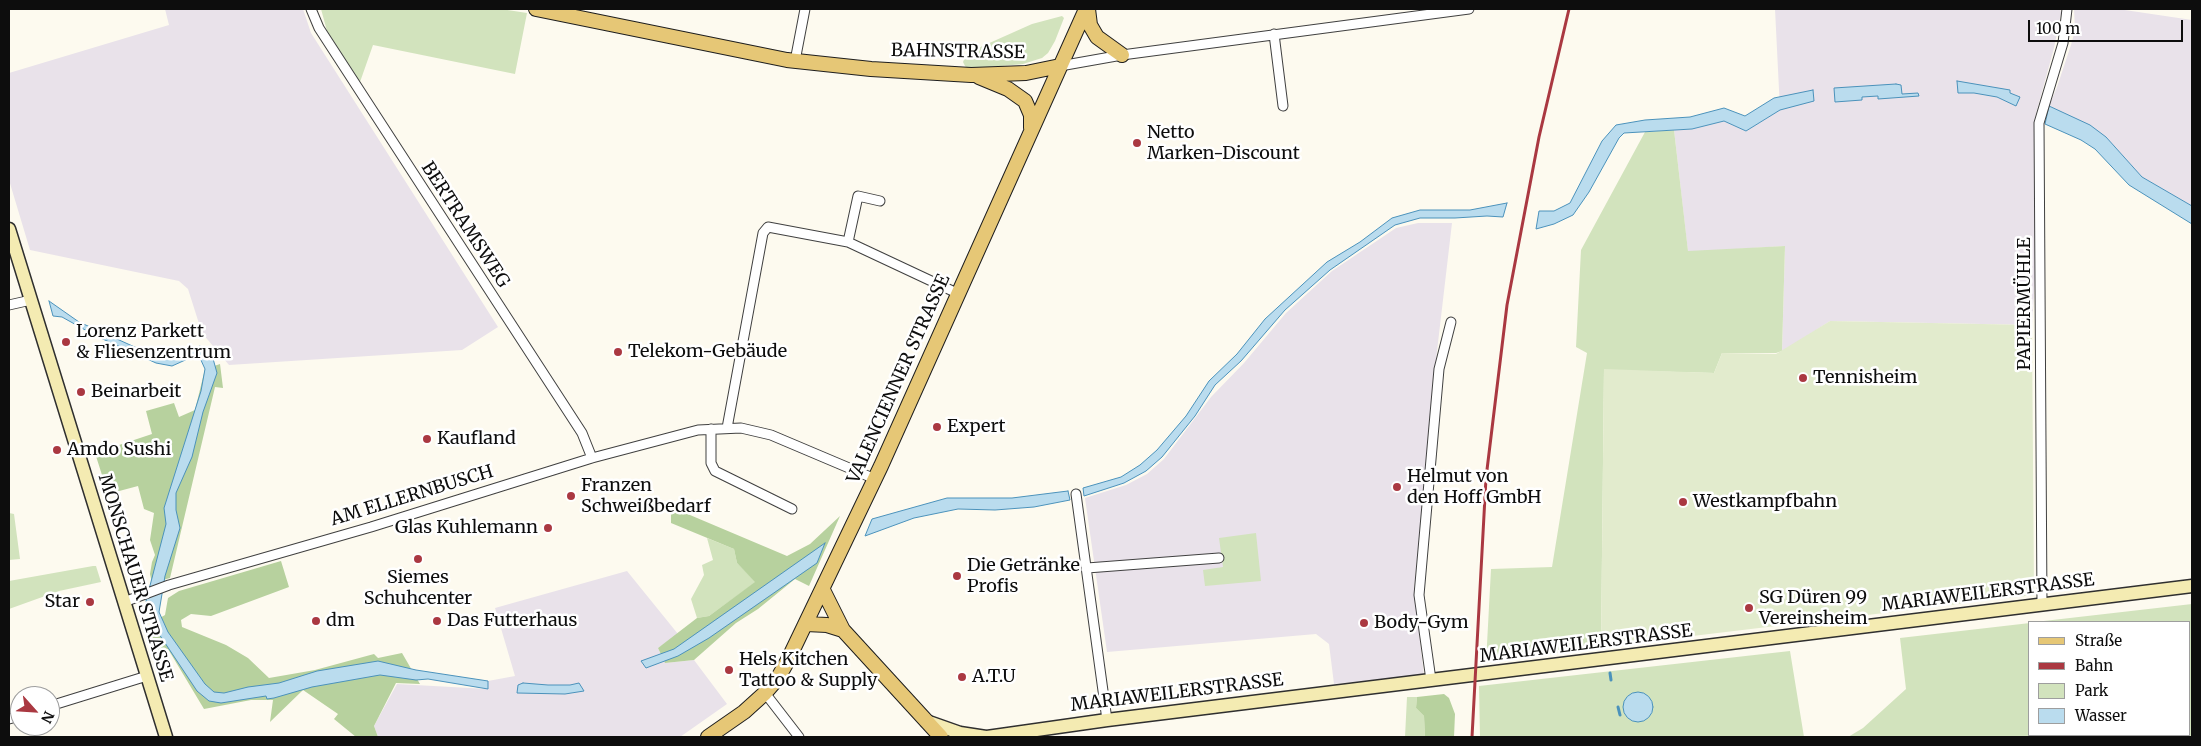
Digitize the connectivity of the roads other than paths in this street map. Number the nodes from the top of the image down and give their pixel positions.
1 (311, 9) edge
2 (536, 9) edge
3 (805, 9) edge
4 (1087, 9) edge
5 (1469, 9) edge
6 (2067, 9) edge
7 (1274, 34) junction
8 (1122, 55) junction
9 (795, 61) junction
10 (1060, 66) junction
11 (972, 75) junction
12 (1283, 106) dead end
13 (1031, 131) junction
14 (880, 201) dead end
15 (9, 229) edge
16 (848, 242) junction
17 (958, 294) junction
18 (31, 300) junction
19 (9, 305) edge
20 (1451, 322) dead end
21 (727, 428) junction
22 (711, 429) junction
23 (592, 458) junction
24 (875, 479) junction
25 (1076, 494) dead end
26 (792, 509) dead end
27 (1219, 558) dead end
28 (1087, 568) junction
29 (2192, 586) edge
30 (822, 590) junction
31 (124, 602) junction
32 (2042, 604) junction
33 (806, 624) junction
34 (842, 630) junction
35 (147, 676) junction
36 (1431, 680) junction
37 (765, 693) junction
38 (60, 703) edge
39 (1107, 720) junction
40 (926, 721) junction
41 (166, 737) edge
42 (708, 737) edge
43 (799, 737) edge
44 (941, 737) edge
45 (986, 737) edge

1 - 23 street, BERTRAMSWEG
2 - 9 main road, BAHNSTRASSE
3 - 9 street
4 - 8 main road
4 - 10 main road, VALENCIENNER STRASSE
5 - 7 street, BAHNSTRASSE
6 - 32 street, PAPIERMÜHLE
7 - 8 street, BAHNSTRASSE
7 - 12 street
8 - 10 street, BAHNSTRASSE
9 - 11 main road, BAHNSTRASSE
10 - 11 main road, BAHNSTRASSE
10 - 13 main road, VALENCIENNER STRASSE
11 - 13 main road
13 - 17 main road, VALENCIENNER STRASSE
14 - 16 street
15 - 18 main road, MONSCHAUER STRASSE
16 - 17 street
16 - 21 street
17 - 24 main road, VALENCIENNER STRASSE
18 - 19 street
18 - 31 main road, MONSCHAUER STRASSE
20 - 36 street
21 - 22 street, AM ELLERNBUSCH
21 - 24 street, AM ELLERNBUSCH
22 - 23 street, AM ELLERNBUSCH
22 - 26 street
23 - 31 street, AM ELLERNBUSCH
24 - 30 main road, VALENCIENNER STRASSE
25 - 28 street
27 - 28 street
28 - 39 street
29 - 32 main road, MARIAWEILERSTRASSE
30 - 33 main road, VALENCIENNER STRASSE
30 - 34 main road
31 - 35 main road, MONSCHAUER STRASSE
32 - 36 main road, MARIAWEILERSTRASSE
33 - 34 main road
33 - 37 main road, VALENCIENNER STRASSE
34 - 40 main road
35 - 38 street
35 - 41 main road, MONSCHAUER STRASSE
36 - 39 main road, MARIAWEILERSTRASSE
37 - 42 main road, VALENCIENNER STRASSE
37 - 43 street
39 - 45 main road, MARIAWEILERSTRASSE
40 - 44 main road
40 - 45 main road, MARIAWEILERSTRASSE

